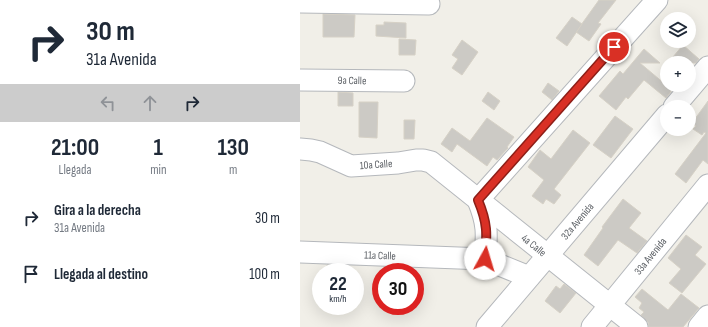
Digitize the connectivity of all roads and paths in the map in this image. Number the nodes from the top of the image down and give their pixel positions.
1 (656, 0) edge
2 (300, 2) edge
3 (429, 4) dead end
4 (708, 67) edge
5 (300, 80) edge
6 (404, 81) dead end
7 (680, 100) edge
8 (660, 123) edge
9 (300, 149) edge
10 (431, 162) joint
11 (708, 185) edge
12 (478, 200) junction
13 (300, 252) edge
14 (548, 256) junction
15 (485, 259) junction
16 (529, 277) junction
17 (610, 305) junction
18 (708, 316) edge
19 (487, 327) edge
20 (592, 327) edge
21 (637, 327) edge
22 (699, 327) edge

1 - 12 street
2 - 3 street
4 - 7 street
5 - 6 street, 9a Calle
8 - 14 street, 32a Avenida
9 - 10 street, 10a Calle
10 - 12 street, 4a Calle
11 - 17 street, 33a Avenida
12 - 14 street, 4a Calle
12 - 15 street
13 - 15 street, 11a Calle
14 - 16 street, 32a Avenida
14 - 17 street, 4a Calle
15 - 16 street, 11a Calle
16 - 19 street, 32a Avenida
17 - 20 street, 33a Avenida
17 - 21 street, 4a Calle
18 - 22 street

